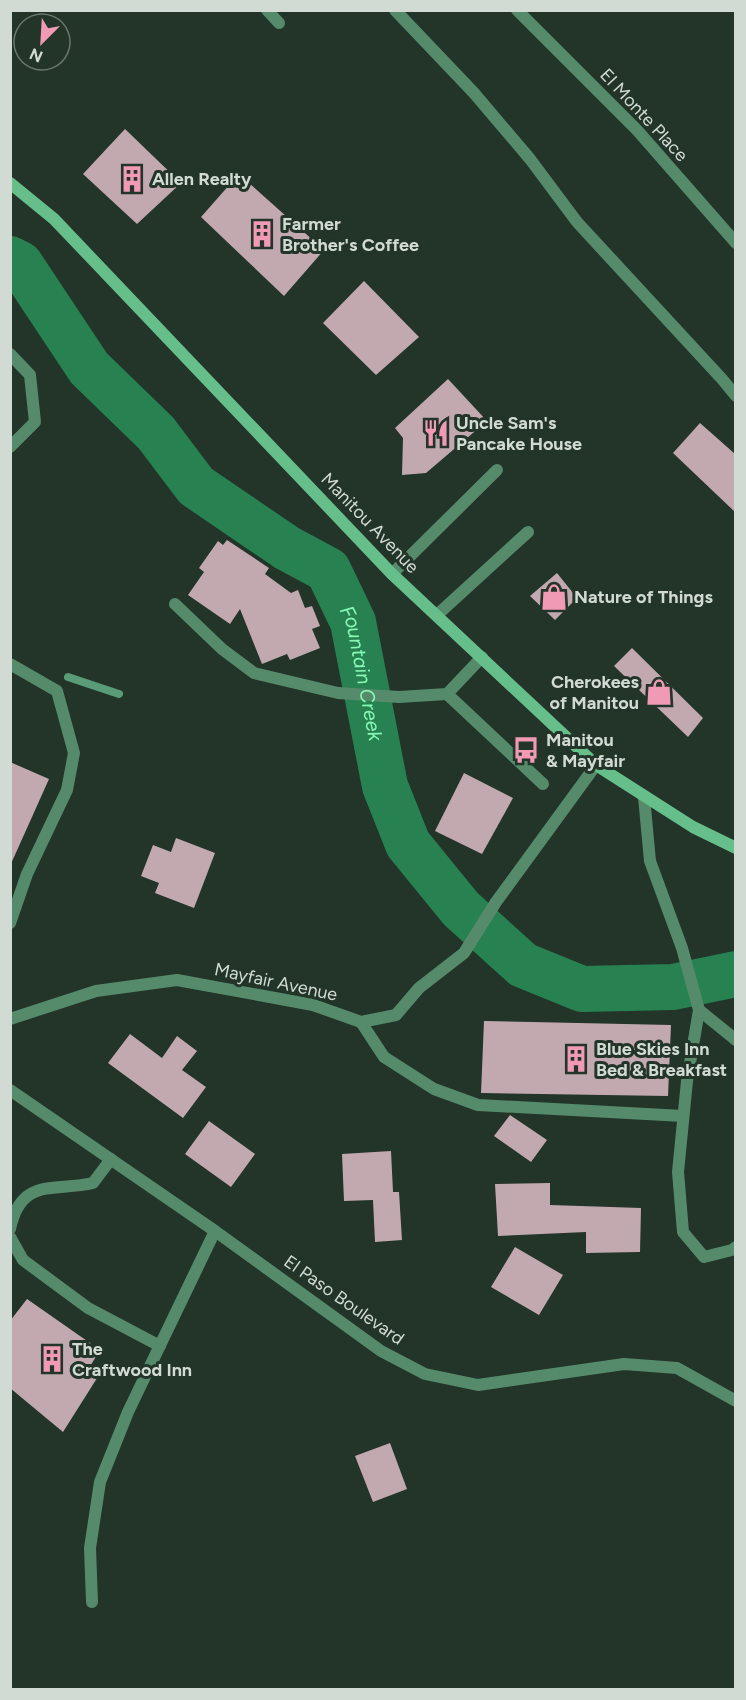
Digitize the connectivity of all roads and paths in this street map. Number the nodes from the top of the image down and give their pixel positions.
1 (267, 10) edge
2 (395, 10) edge
3 (519, 13) edge
4 (279, 23) dead end
5 (12, 188) edge
6 (735, 243) edge
7 (10, 354) edge
8 (735, 396) edge
9 (10, 447) edge
10 (497, 470) dead end
11 (528, 532) dead end
12 (392, 574) junction
13 (175, 604) dead end
14 (437, 615) junction
15 (482, 657) junction
16 (10, 664) edge
17 (447, 694) junction
18 (596, 765) junction
19 (543, 784) dead end
20 (644, 798) junction
21 (735, 848) edge
22 (10, 923) edge
23 (699, 1010) junction
24 (10, 1019) edge
25 (362, 1022) junction
26 (735, 1040) edge
27 (10, 1090) edge
28 (683, 1116) junction
29 (111, 1159) junction
30 (10, 1229) edge
31 (215, 1231) junction
32 (10, 1237) edge
33 (735, 1247) edge
34 (160, 1346) junction
35 (735, 1401) edge
36 (92, 1602) dead end

1 - 4 street
2 - 8 street
3 - 6 street, El Monte Place
5 - 12 main road, Manitou Avenue
7 - 9 street
10 - 12 street
11 - 14 street
12 - 14 main road, Manitou Avenue
13 - 17 street
14 - 15 main road, Manitou Avenue
15 - 17 street
15 - 18 main road, Manitou Avenue
16 - 22 street
17 - 19 street
18 - 20 main road, Manitou Avenue
18 - 25 street
20 - 21 main road, Manitou Avenue
20 - 23 street
23 - 26 street
23 - 28 street
24 - 25 street, Mayfair Avenue
25 - 28 street
27 - 29 street, El Paso Boulevard
28 - 33 street
29 - 30 street
29 - 31 street, El Paso Boulevard
31 - 34 street
31 - 35 street, El Paso Boulevard
32 - 34 street
34 - 36 street

